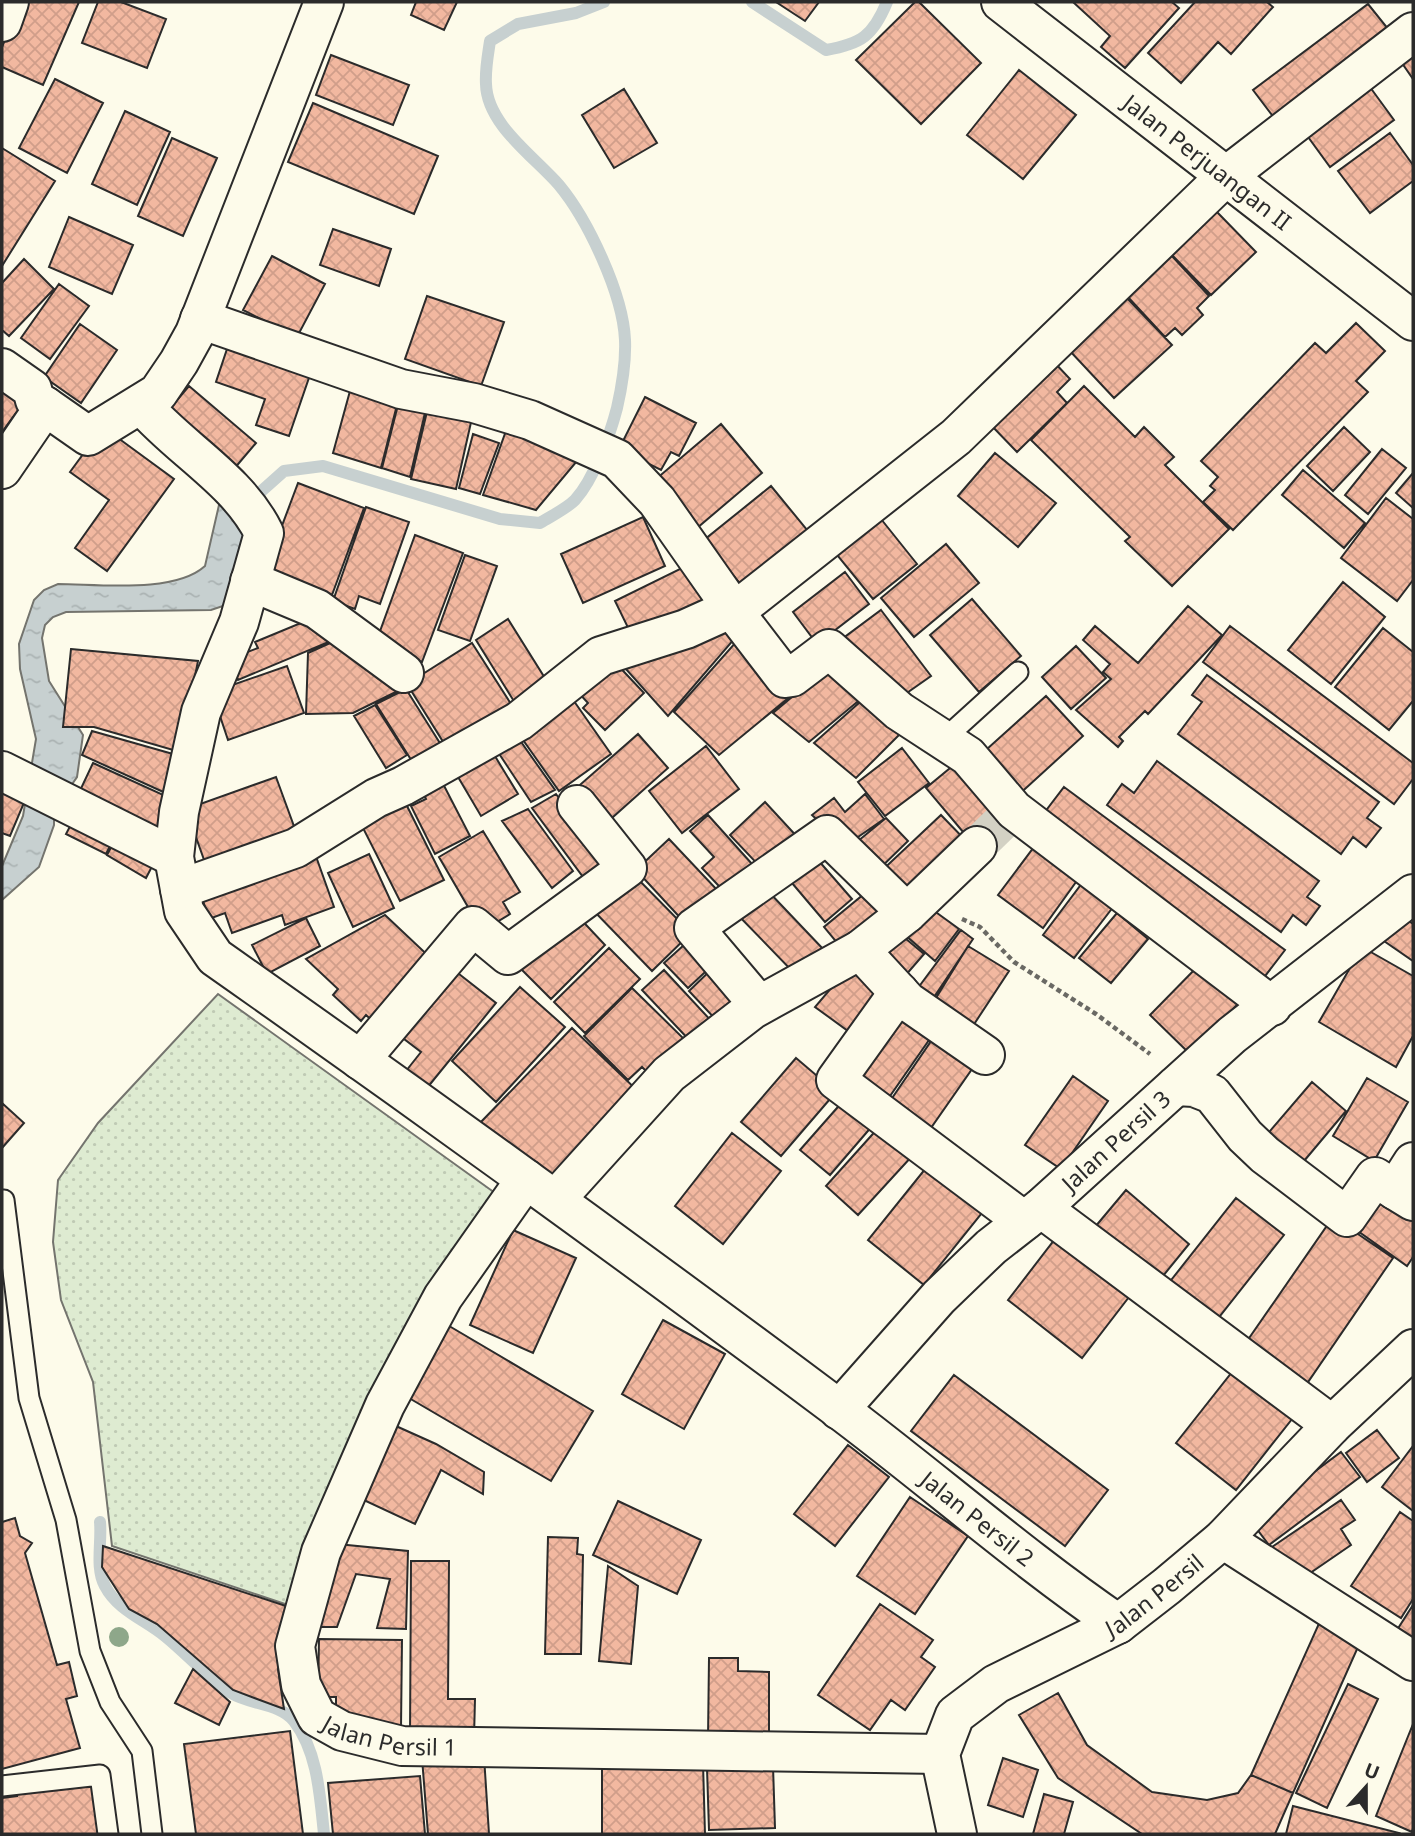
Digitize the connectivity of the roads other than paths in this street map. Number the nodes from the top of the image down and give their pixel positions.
1 (9, 2) edge
2 (324, 2) edge
3 (1001, 2) edge
4 (2, 22) edge
5 (1413, 32) edge
6 (1225, 177) junction
7 (201, 319) junction
8 (1413, 321) edge
9 (2, 368) edge
10 (142, 405) junction
11 (45, 406) junction
12 (2, 469) edge
13 (250, 581) junction
14 (734, 607) junction
15 (1018, 672) dead end
16 (404, 673) dead end
17 (943, 740) junction
18 (10, 774) edge
19 (577, 805) dead end
20 (977, 846) tunnel mouth
21 (177, 873) junction
22 (1413, 894) edge
23 (914, 906) junction
24 (860, 950) junction
25 (899, 992) junction
26 (759, 1005) junction
27 (1272, 1006) junction
28 (985, 1055) dead end
29 (360, 1060) junction
30 (1180, 1083) junction
31 (1407, 1184) edge
32 (541, 1189) junction
33 (4, 1200) dead end
34 (1032, 1214) junction
35 (1413, 1349) edge
36 (839, 1410) junction
37 (1332, 1425) junction
38 (1223, 1539) junction
39 (1118, 1623) junction
40 (1413, 1661) edge
41 (940, 1754) junction
42 (2, 1786) edge
43 (108, 1834) edge
44 (152, 1834) edge
45 (957, 1834) edge

1 - 4 street
2 - 7 street
3 - 6 street, Jalan Perjuangan II
5 - 6 street
6 - 8 street, Jalan Perjuangan II
6 - 14 street
7 - 10 street
7 - 14 street
9 - 11 street
10 - 11 street
10 - 13 street
11 - 12 street
13 - 16 street
13 - 21 street
14 - 17 street
14 - 21 street
15 - 17 lane
17 - 27 street
18 - 21 street
19 - 29 street
20 - 23 street, Jalan Persil 1
21 - 29 street, Jalan Persil 2
22 - 27 street, Jalan Persil 3
23 - 24 street, Jalan Persil 1
23 - 26 street
24 - 25 street
24 - 26 street, Jalan Persil 1
25 - 28 street
25 - 34 street
26 - 32 street, Jalan Persil 1
27 - 30 street, Jalan Persil 3
29 - 32 street, Jalan Persil 2
30 - 31 street
30 - 34 street, Jalan Persil 3
32 - 36 street, Jalan Persil 2
32 - 41 street, Jalan Persil 1
33 - 44 lane
34 - 36 street, Jalan Persil 3
34 - 37 street
35 - 37 street, Jalan Persil
36 - 39 street, Jalan Persil 2
37 - 38 street, Jalan Persil
38 - 39 street, Jalan Persil
38 - 40 street
39 - 41 street, Jalan Persil
41 - 45 street
42 - 43 lane

